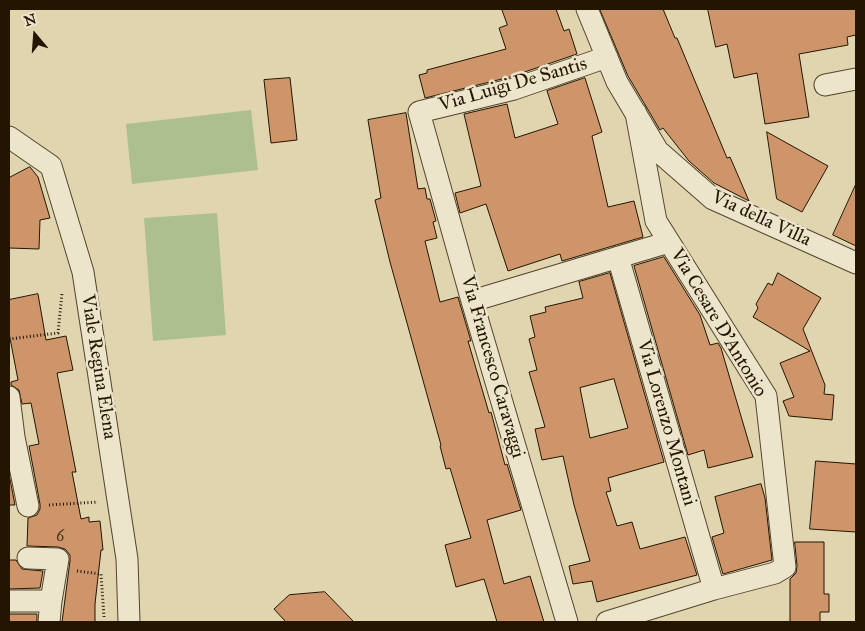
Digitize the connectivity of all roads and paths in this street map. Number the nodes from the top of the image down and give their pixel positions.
1 (587, 9) edge
2 (607, 58) junction
3 (856, 79) edge
4 (825, 85) dead end
5 (419, 112) joint
6 (636, 113) junction
7 (9, 137) edge
8 (669, 242) junction
9 (618, 258) junction
10 (856, 263) edge
11 (63, 290) dead end
12 (472, 301) junction
13 (9, 339) edge
14 (9, 396) edge
15 (11, 437) edge
16 (118, 501) junction
17 (28, 506) joint
18 (28, 558) dead end
19 (56, 569) junction
20 (714, 589) junction
21 (9, 601) edge
22 (50, 612) edge
23 (105, 622) edge
24 (129, 622) edge
25 (567, 622) edge
26 (607, 622) edge

1 - 2 street, Via della Villa
2 - 5 street, Via Luigi De Santis
2 - 6 street, Via della Villa
3 - 4 street
5 - 12 street, Via Francesco Caravaggi
6 - 8 street, Via Cesare D'Antonio
6 - 10 street, Via della Villa
7 - 16 street, Viale Regina Elena
8 - 9 street
8 - 20 street, Via Cesare D'Antonio
9 - 12 street
9 - 20 street, Via Lorenzo Montani
11 - 13 path
12 - 25 street, Via Francesco Caravaggi
14 - 15 street
15 - 17 street
16 - 17 path
16 - 24 street, Viale Regina Elena
18 - 19 street
19 - 22 street
19 - 23 path
20 - 26 street
21 - 22 street

